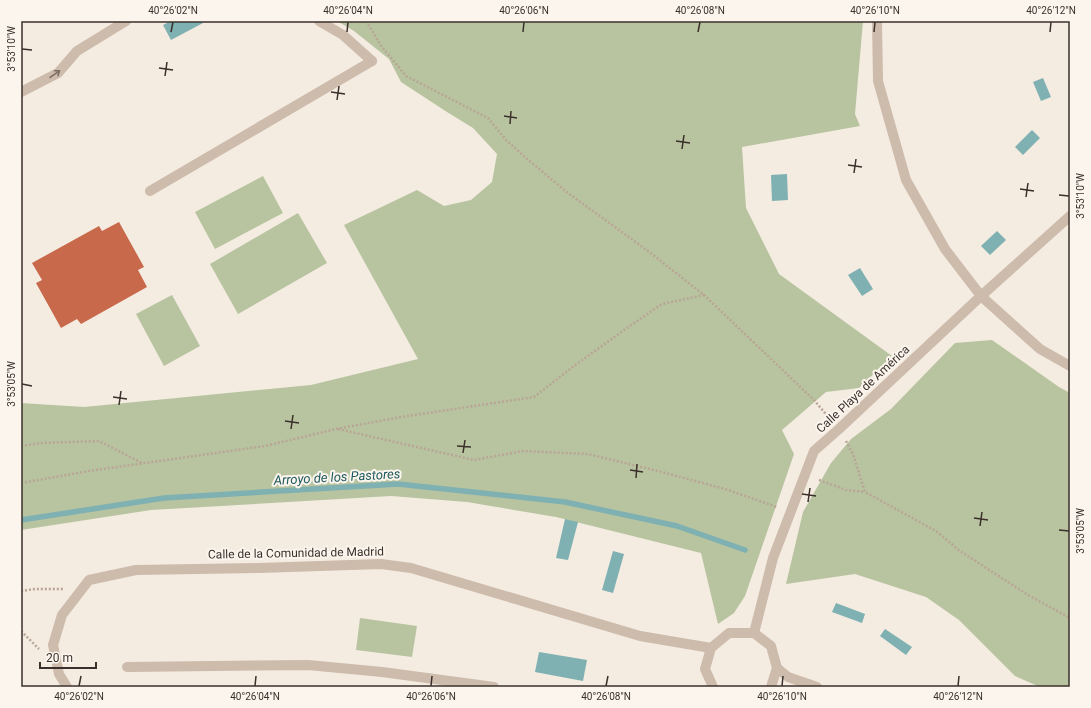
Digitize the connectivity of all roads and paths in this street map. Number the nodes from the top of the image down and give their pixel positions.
1 (126, 21) edge
2 (319, 21) edge
3 (366, 21) edge
4 (877, 21) edge
5 (21, 92) edge
6 (150, 190) dead end
7 (1070, 216) edge
8 (704, 295) junction
9 (981, 296) junction
10 (1070, 366) edge
11 (336, 429) junction
12 (839, 429) junction
13 (21, 446) edge
14 (143, 463) junction
15 (805, 475) junction
16 (21, 483) edge
17 (865, 492) junction
18 (790, 512) junction
19 (82, 589) junction
20 (21, 591) edge
21 (1070, 618) edge
22 (754, 633) junction
23 (711, 648) junction
24 (127, 667) dead end
25 (777, 668) junction
26 (66, 687) edge
27 (494, 687) edge
28 (712, 687) edge
29 (771, 687) edge
30 (817, 687) edge

5 -> 1 street
2 - 6 street
3 - 8 path
4 - 9 street
7 - 9 street, Calle Playa de América
8 - 11 path
8 - 12 path
9 - 10 street
9 - 12 street, Calle Playa de América
11 - 14 path
11 - 18 path
12 - 15 street, Calle Playa de América
12 - 17 path
13 - 14 path
14 - 16 path
15 - 17 path
15 - 18 street, Calle Playa de América
17 - 21 path
18 - 22 street, Calle Playa de América
19 - 20 path
19 - 23 street, Calle de la Comunidad de Madrid
19 - 26 street, Calle de la Comunidad de Madrid
22 - 23 street
22 - 25 street
23 - 28 street
24 - 27 street
25 - 29 street
25 - 30 street

